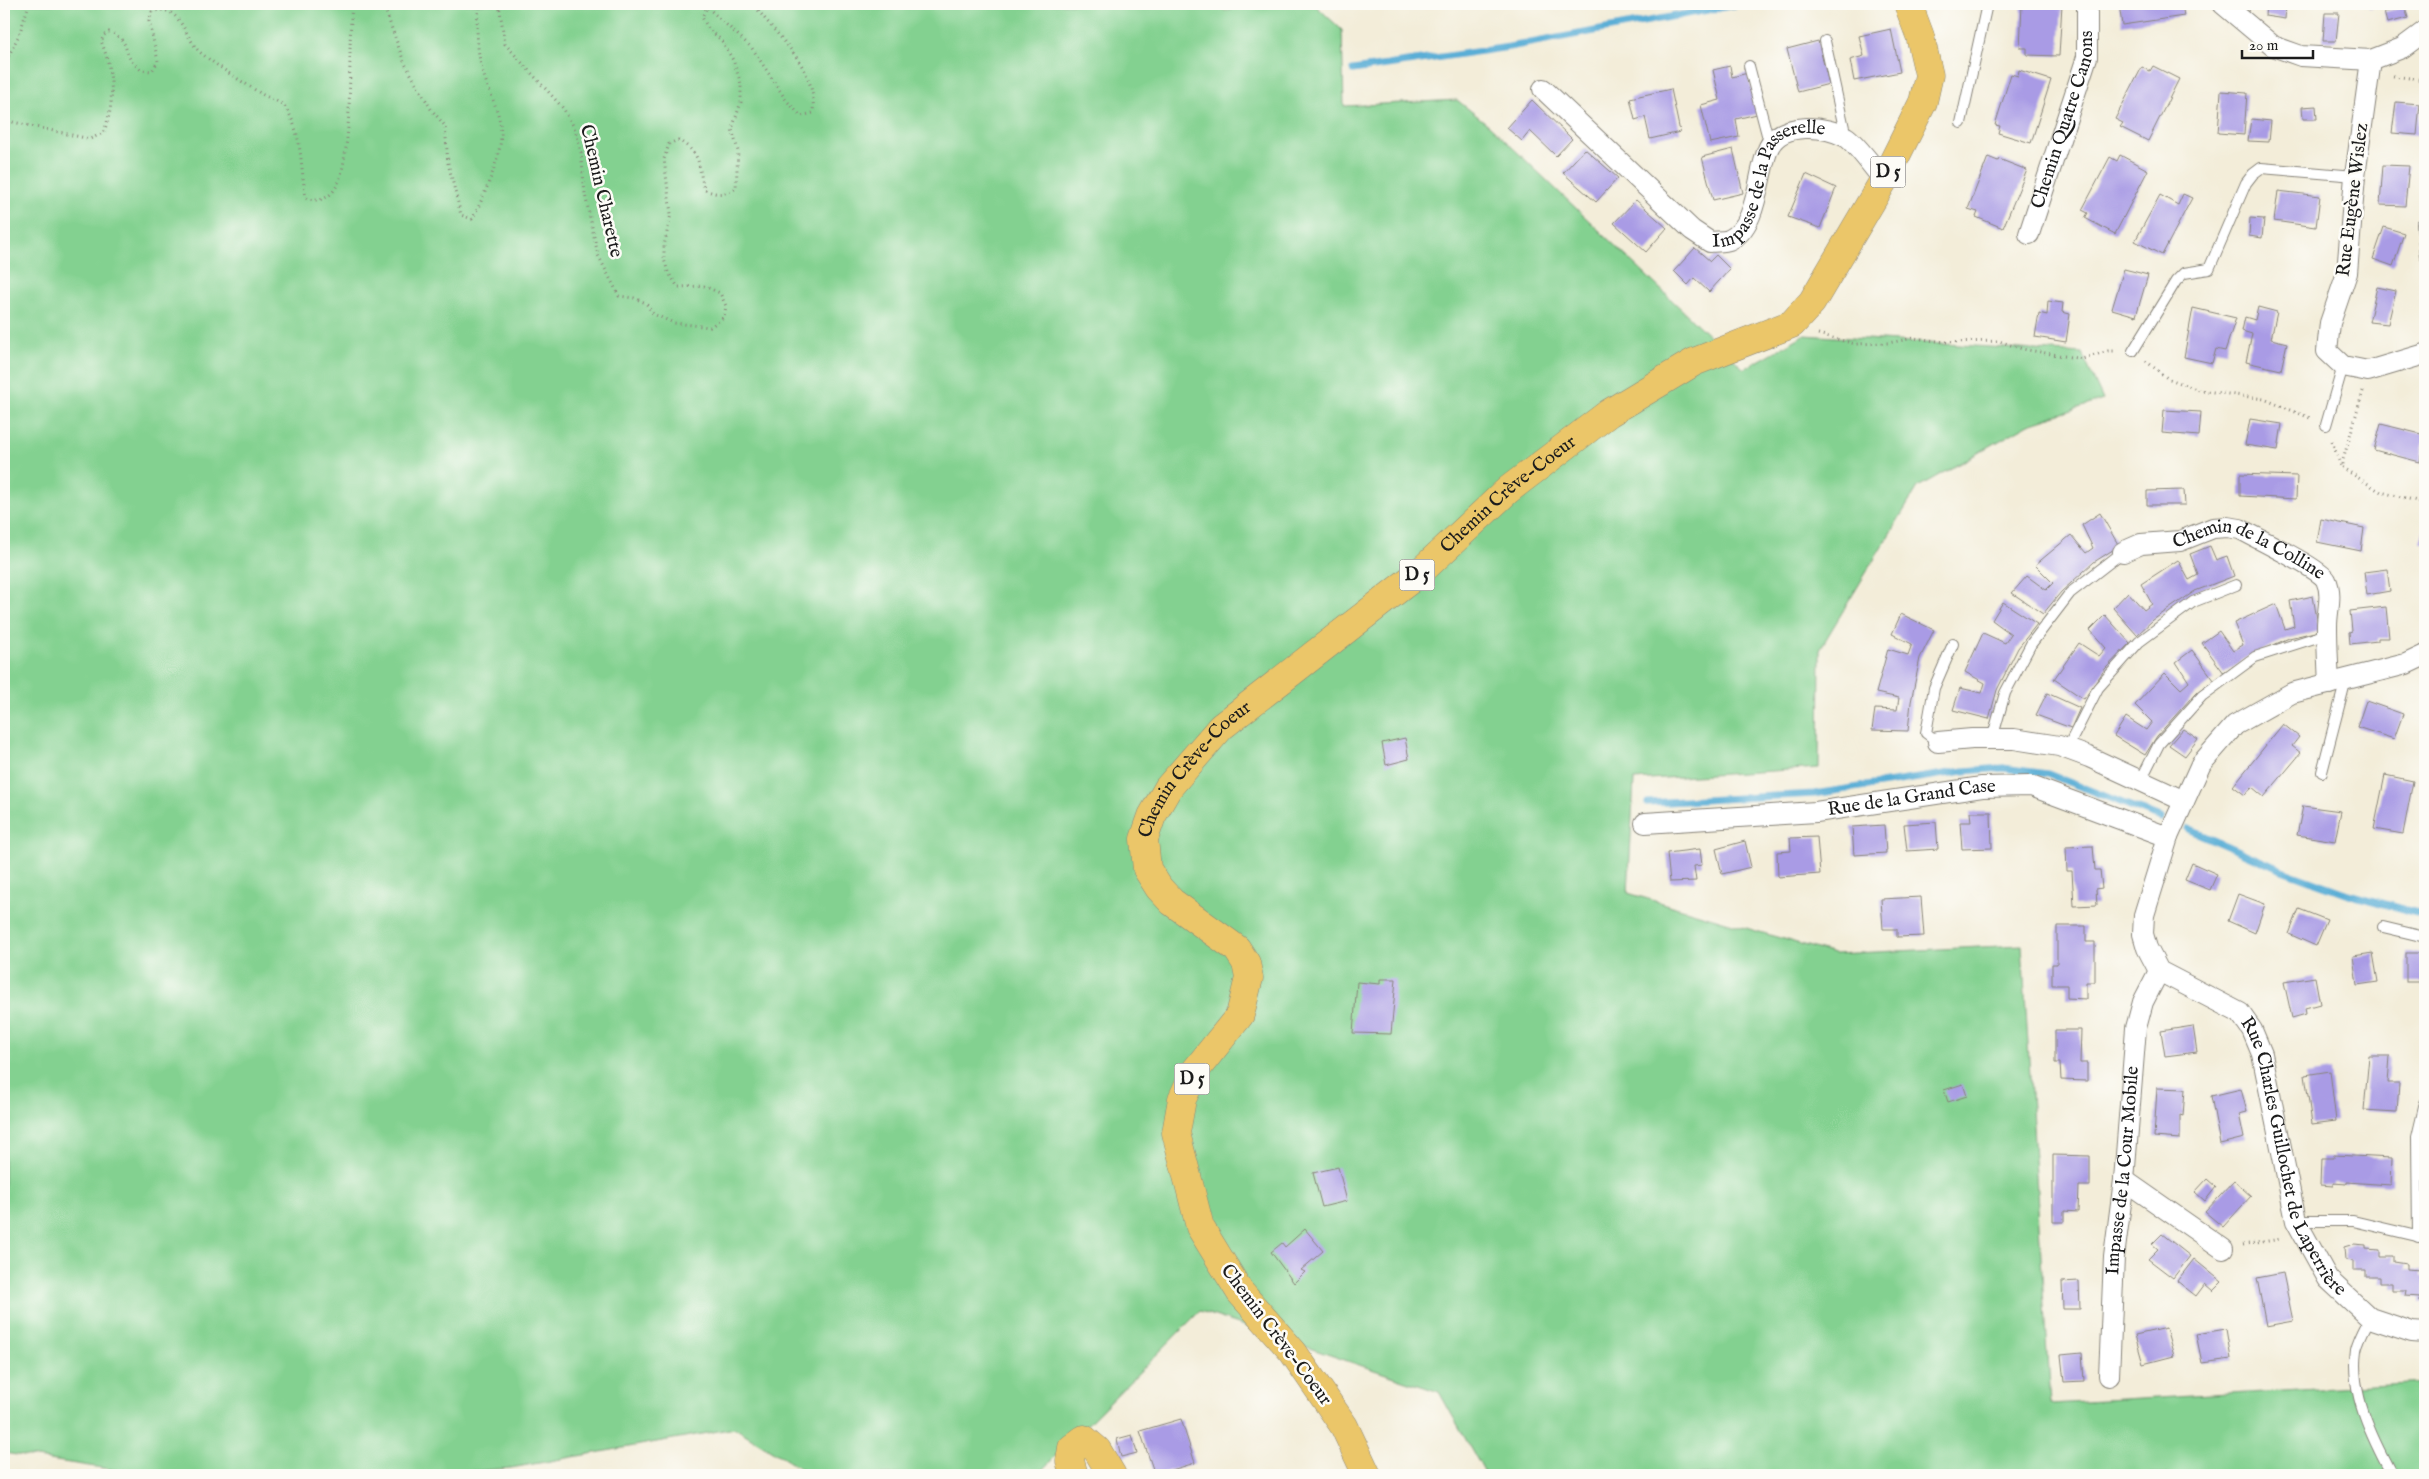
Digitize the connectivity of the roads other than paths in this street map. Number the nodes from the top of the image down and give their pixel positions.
1 (1908, 4) edge
2 (1987, 4) edge
3 (2087, 4) edge
4 (2223, 4) edge
5 (2425, 31) edge
6 (1825, 41) dead end
7 (1750, 66) dead end
8 (2371, 66) junction
9 (1543, 89) dead end
10 (1961, 123) dead end
11 (1847, 138) junction
12 (1770, 146) junction
13 (2355, 176) junction
14 (1884, 180) junction
15 (2422, 224) dead end
16 (2029, 234) dead end
17 (2425, 256) edge
18 (2133, 351) road end
19 (2425, 354) edge
20 (2343, 366) junction
21 (2326, 425) road end
22 (2123, 552) joint
23 (2236, 585) dead end
24 (2327, 634) junction
25 (1953, 644) dead end
26 (2425, 655) edge
27 (2337, 682) junction
28 (1992, 739) junction
29 (1938, 742) joint
30 (2067, 749) junction
31 (2322, 772) dead end
32 (2140, 780) junction
33 (2184, 801) junction
34 (1645, 824) dead end
35 (2168, 838) junction
36 (2383, 927) dead end
37 (2425, 937) edge
38 (2159, 971) junction
39 (2425, 1103) edge
40 (2124, 1180) junction
41 (2299, 1228) junction
42 (2422, 1238) edge
43 (2223, 1248) road end
44 (2370, 1318) junction
45 (2425, 1333) edge
46 (2109, 1376) dead end
47 (1074, 1475) edge
48 (1112, 1475) edge
49 (1367, 1475) edge
50 (2392, 1475) edge

1 - 14 main road, D 5
2 - 10 lane
3 - 16 street, Chemin Quatre Canons
4 - 8 street
5 - 8 street
6 - 11 lane
7 - 12 lane
8 - 13 street, Rue Eugène Wislez
9 - 12 street, Impasse de la Passerelle
11 - 12 street, Impasse de la Passerelle
11 - 14 street, Impasse de la Passerelle
13 - 18 lane
13 - 20 street, Rue Eugène Wislez
14 - 49 main road, Chemin Crève-Coeur / D 5
15 - 17 lane
19 - 20 street
20 - 21 lane
22 - 24 street, Chemin de la Colline
22 - 28 lane
23 - 30 lane
24 - 27 street, Chemin de la Colline
24 - 32 lane
25 - 29 lane
26 - 27 street
27 - 31 lane
27 - 33 street
28 - 29 street
28 - 30 street
30 - 32 street
32 - 33 street
33 - 35 street
34 - 35 street, Rue de la Grand Case
35 - 38 street
36 - 37 lane
38 - 40 street, Impasse de la Cour Mobile
38 - 41 street, Rue Charles Guillochet de Laperrière
39 - 42 lane
40 - 43 street
40 - 46 street, Impasse de la Cour Mobile
41 - 42 lane
41 - 44 street, Rue Charles Guillochet de Laperrière
44 - 45 street, Rue Charles Guillochet de Laperrière
44 - 50 lane
47 - 48 main road

